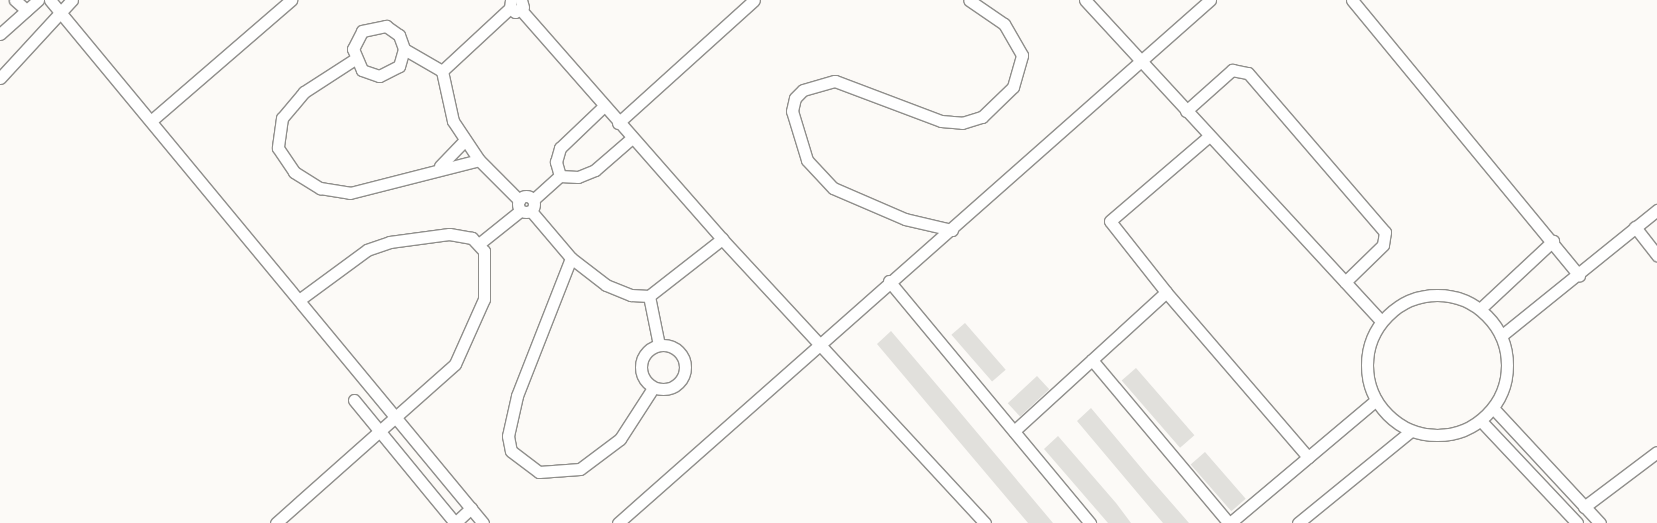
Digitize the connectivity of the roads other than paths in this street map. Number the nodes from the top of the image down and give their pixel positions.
1 (15, 0) edge
2 (38, 0) edge
3 (50, 0) edge
4 (72, 0) edge
5 (291, 0) edge
6 (754, 0) edge
7 (969, 0) edge
8 (1085, 0) edge
9 (1210, 0) edge
10 (1352, 0) edge
11 (516, 5) edge
12 (26, 10) junction
13 (60, 14) junction
14 (0, 34) edge
15 (404, 49) junction
16 (355, 59) junction
17 (1140, 61) junction
18 (442, 71) junction
19 (0, 78) edge
20 (604, 106) junction
21 (1186, 111) junction
22 (152, 120) junction
23 (618, 123) junction
24 (1209, 136) junction
25 (632, 138) junction
26 (465, 140) junction
27 (479, 160) junction
28 (440, 166) junction
29 (560, 176) junction
30 (526, 205) junction
31 (1657, 210) edge
32 (1635, 227) junction
33 (952, 230) junction
34 (722, 239) junction
35 (1553, 241) junction
36 (480, 242) junction
37 (1657, 255) edge
38 (571, 258) junction
39 (1579, 275) junction
40 (889, 281) junction
41 (1345, 282) junction
42 (1166, 292) junction
43 (649, 296) junction
44 (299, 300) junction
45 (1480, 309) junction
46 (1381, 321) junction
47 (1501, 336) junction
48 (823, 344) junction
49 (659, 346) junction
50 (1092, 360) junction
51 (653, 388) junction
52 (354, 400) dead end
53 (1376, 400) junction
54 (1493, 408) junction
55 (397, 419) junction
56 (1480, 421) junction
57 (1014, 431) junction
58 (1411, 431) junction
59 (382, 433) junction
60 (1657, 452) edge
61 (1308, 457) junction
62 (1584, 506) junction
63 (471, 508) junction
64 (276, 523) edge
65 (455, 523) edge
66 (483, 523) edge
67 (618, 523) edge
68 (985, 523) edge
69 (1090, 523) edge
70 (1230, 523) edge
71 (1298, 523) edge
72 (1577, 523) edge
73 (1600, 523) edge

1 - 12 street
2 - 12 street
3 - 13 street
4 - 13 street
5 - 22 street
6 - 23 street
7 - 33 street
8 - 17 street
9 - 17 street
10 - 35 street
11 - 18 street
11 - 20 street
12 - 14 street
13 - 19 street
13 - 22 street
15 - 16 street
15 - 16 street
15 - 18 street
16 - 28 street
17 - 21 street
17 - 33 street
18 - 26 street
20 - 23 street
20 - 29 street
21 - 24 street
21 - 41 street
22 - 44 street
23 - 25 street
24 - 41 street
24 - 42 street
25 - 29 street
25 - 34 street
26 - 27 street
26 - 28 street
27 - 28 street
27 - 30 street
29 - 30 street
30 - 36 street
30 - 38 street
31 - 32 street
32 - 37 street
32 - 39 street
33 - 40 street
34 - 43 street
34 - 48 street
35 - 39 street
35 - 45 street
36 - 44 street
36 - 55 street
38 - 43 street
38 - 51 street
39 - 47 street
40 - 48 street
40 - 57 street
41 - 46 street
42 - 50 street
42 - 61 street
43 - 49 street
44 - 55 street
45 - 46 street
45 - 47 street
46 - 53 street
47 - 54 street
48 - 67 street
48 - 68 street
49 - 51 street
49 - 51 street
50 - 57 street
50 - 70 street
52 - 59 street
53 - 58 street
53 - 61 street
54 - 56 street
54 - 62 street
55 - 59 street
55 - 63 street
56 - 58 street
56 - 72 street
57 - 69 street
58 - 71 street
59 - 64 street
59 - 65 street
60 - 62 street
61 - 70 street
62 - 73 street
63 - 65 street
63 - 66 street

